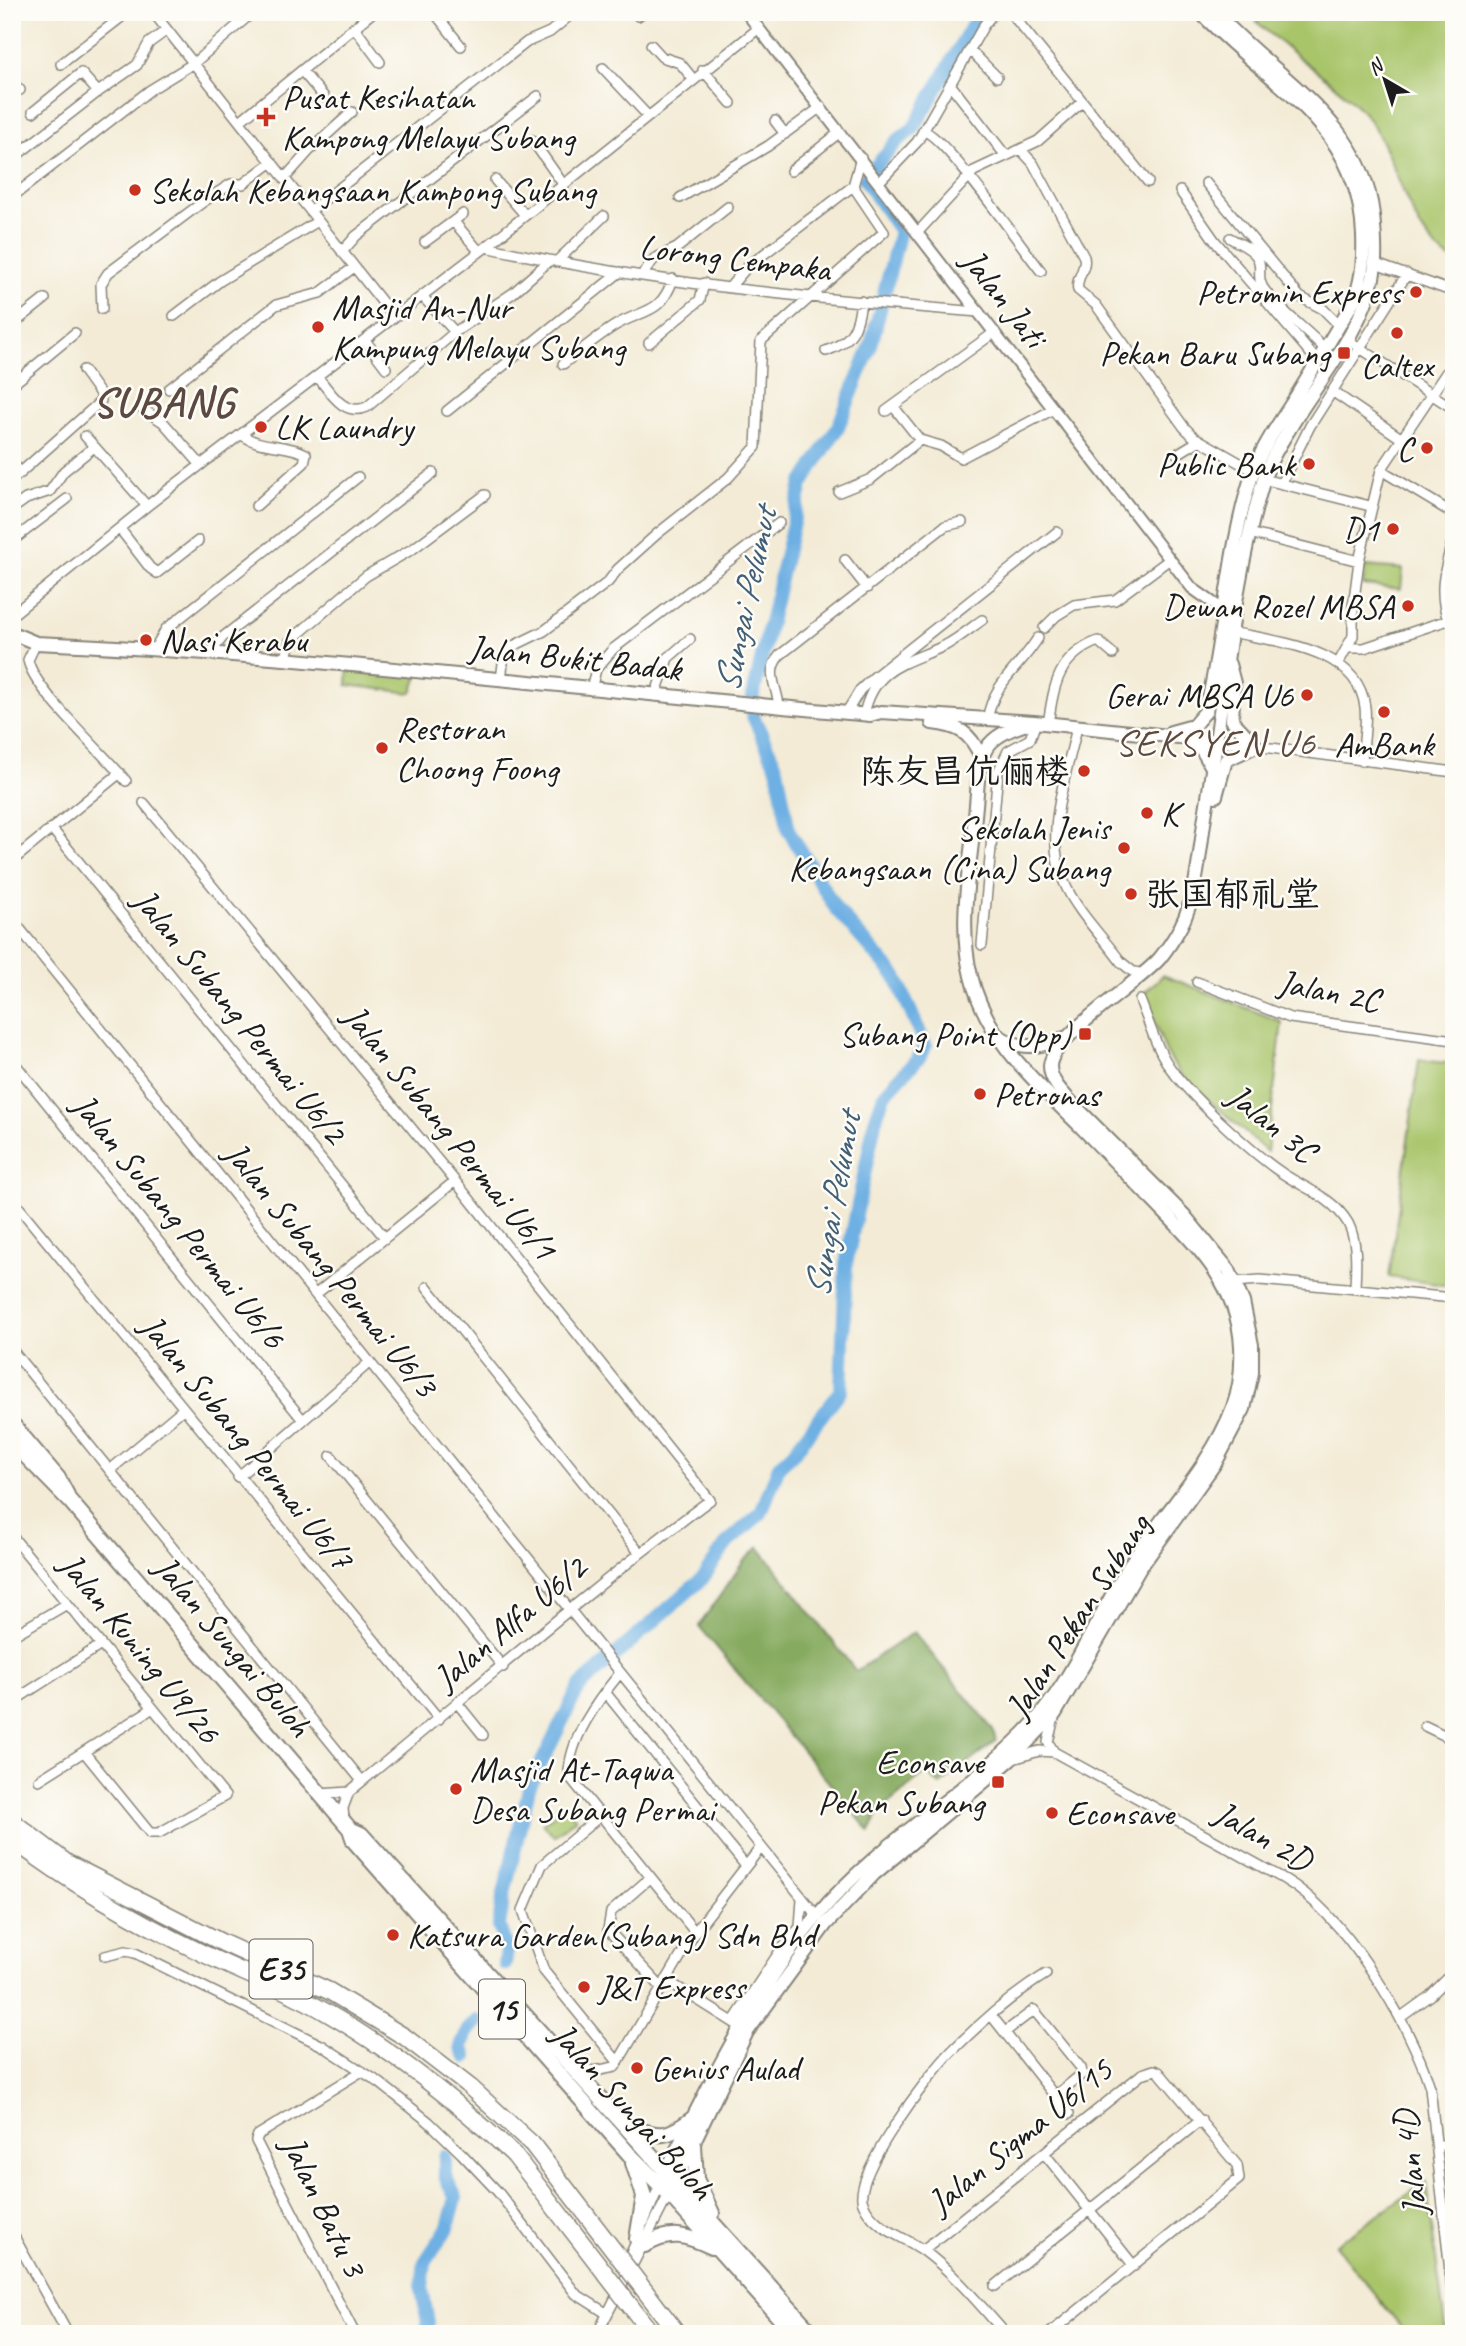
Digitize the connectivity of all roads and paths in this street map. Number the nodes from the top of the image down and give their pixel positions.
1 (128, 12) edge
2 (153, 12) edge
3 (253, 12) edge
4 (353, 12) edge
5 (373, 12) edge
6 (435, 12) edge
7 (574, 12) edge
8 (762, 12) edge
9 (994, 12) edge
10 (1010, 12) edge
11 (1200, 12) edge
12 (1214, 12) edge
13 (753, 20) edge
14 (358, 25) junction
15 (167, 30) junction
16 (651, 45) dead end
17 (461, 46) dead end
18 (970, 50) junction
19 (380, 61) dead end
20 (194, 63) junction
21 (61, 64) dead end
22 (603, 68) dead end
23 (703, 70) junction
24 (302, 71) junction
25 (997, 77) dead end
26 (692, 79) junction
27 (12, 82) edge
28 (950, 85) junction
29 (20, 90) dead end
30 (98, 92) junction
31 (538, 96) dead end
32 (324, 97) dead end
33 (1082, 102) junction
34 (731, 103) dead end
35 (821, 107) junction
36 (33, 112) dead end
37 (352, 112) dead end
38 (648, 116) junction
39 (240, 121) junction
40 (775, 121) dead end
41 (923, 131) junction
42 (840, 132) junction
43 (785, 134) junction
44 (12, 135) edge
45 (532, 140) dead end
46 (24, 149) junction
47 (1021, 150) junction
48 (1006, 156) junction
49 (861, 158) junction
50 (12, 159) edge
51 (272, 162) junction
52 (791, 171) dead end
53 (969, 176) junction
54 (285, 178) junction
55 (495, 180) dead end
56 (878, 181) junction
57 (1148, 182) dead end
58 (1206, 183) dead end
59 (563, 184) junction
60 (853, 186) junction
61 (1180, 191) dead end
62 (12, 197) edge
63 (680, 198) dead end
64 (728, 207) dead end
65 (310, 211) junction
66 (463, 214) dead end
67 (525, 215) junction
68 (604, 216) dead end
69 (318, 221) junction
70 (454, 222) junction
71 (918, 232) junction
72 (1230, 238) dead end
73 (425, 242) dead end
74 (482, 249) junction
75 (342, 252) junction
76 (552, 262) junction
77 (1373, 263) junction
78 (354, 267) junction
79 (1041, 271) dead end
80 (620, 272) junction
81 (1407, 274) junction
82 (642, 275) junction
83 (673, 279) junction
84 (704, 283) junction
85 (730, 287) junction
86 (1454, 292) edge
87 (810, 295) junction
88 (422, 296) junction
89 (45, 299) dead end
90 (861, 301) junction
91 (103, 309) dead end
92 (979, 312) junction
93 (174, 316) dead end
94 (394, 317) junction
95 (12, 324) edge
96 (1339, 326) junction
97 (455, 332) junction
98 (995, 332) junction
99 (75, 333) dead end
100 (1346, 339) junction
101 (365, 340) junction
102 (649, 343) dead end
103 (1360, 348) junction
104 (1325, 349) junction
105 (826, 351) dead end
106 (1454, 361) edge
107 (1318, 362) junction
108 (563, 364) dead end
109 (386, 368) dead end
110 (83, 370) dead end
111 (317, 376) junction
112 (12, 385) edge
113 (170, 389) dead end
114 (1332, 391) junction
115 (1432, 394) junction
116 (141, 408) dead end
117 (1054, 409) junction
118 (1454, 409) edge
119 (447, 411) dead end
120 (241, 434) junction
121 (85, 436) dead end
122 (1402, 439) junction
123 (920, 440) junction
124 (1200, 440) junction
125 (94, 447) junction
126 (1177, 454) dead end
127 (12, 462) edge
128 (201, 465) junction
129 (1381, 470) junction
130 (433, 472) dead end
131 (21, 473) junction
132 (1259, 475) junction
133 (358, 477) dead end
134 (12, 480) edge
135 (1281, 484) junction
136 (839, 492) dead end
137 (485, 495) dead end
138 (67, 499) dead end
139 (147, 506) junction
140 (256, 506) dead end
141 (1370, 506) junction
142 (12, 509) edge
143 (1454, 514) edge
144 (962, 522) dead end
145 (779, 523) dead end
146 (120, 529) junction
147 (1057, 532) dead end
148 (1249, 533) junction
149 (1454, 535) edge
150 (12, 541) edge
151 (198, 541) dead end
152 (1170, 559) junction
153 (845, 560) dead end
154 (1359, 561) junction
155 (867, 588) junction
156 (1226, 592) junction
157 (1201, 596) junction
158 (1223, 610) junction
159 (12, 615) edge
160 (982, 620) dead end
161 (1044, 628) dead end
162 (1231, 632) junction
163 (12, 633) edge
164 (1038, 638) dead end
165 (690, 639) dead end
166 (36, 643) junction
167 (155, 648) junction
168 (1349, 648) junction
169 (211, 652) junction
170 (1113, 653) dead end
171 (1227, 657) junction
172 (286, 659) junction
173 (1339, 662) junction
174 (501, 680) junction
175 (591, 690) junction
176 (655, 696) junction
177 (779, 707) junction
178 (846, 713) junction
179 (867, 714) junction
180 (987, 720) junction
181 (1039, 723) junction
182 (1077, 727) junction
183 (1154, 735) junction
184 (1189, 738) junction
185 (1217, 741) junction
186 (1256, 746) junction
187 (981, 757) junction
188 (1362, 761) junction
189 (1213, 769) junction
190 (1454, 772) edge
191 (144, 803) dead end
192 (1205, 813) junction
193 (52, 829) junction
194 (12, 861) edge
195 (12, 919) edge
196 (982, 945) dead end
197 (1143, 974) junction
198 (1197, 982) dead end
199 (1140, 1000) dead end
200 (996, 1034) junction
201 (1068, 1036) junction
202 (1454, 1040) edge
203 (12, 1060) edge
204 (455, 1181) junction
205 (12, 1199) edge
206 (385, 1238) junction
207 (1235, 1282) junction
208 (427, 1287) dead end
209 (1355, 1287) junction
210 (316, 1294) junction
211 (1454, 1298) edge
212 (12, 1350) edge
213 (370, 1362) junction
214 (183, 1409) junction
215 (302, 1419) junction
216 (12, 1424) edge
217 (12, 1442) edge
218 (331, 1456) dead end
219 (110, 1470) junction
220 (238, 1477) junction
221 (710, 1500) joint
222 (70, 1502) junction
223 (12, 1537) edge
224 (639, 1552) junction
225 (67, 1604) junction
226 (569, 1609) junction
227 (12, 1636) edge
228 (101, 1645) junction
229 (503, 1667) junction
230 (617, 1670) junction
231 (605, 1692) junction
232 (12, 1702) edge
233 (458, 1704) junction
234 (153, 1708) junction
235 (1055, 1714) junction
236 (439, 1719) junction
237 (1425, 1726) dead end
238 (483, 1735) dead end
239 (1454, 1740) edge
240 (84, 1752) junction
241 (1054, 1752) junction
242 (1010, 1760) junction
243 (39, 1780) dead end
244 (362, 1781) junction
245 (349, 1791) junction
246 (319, 1794) junction
247 (600, 1816) junction
248 (12, 1821) edge
249 (347, 1826) junction
250 (12, 1839) edge
251 (761, 1847) junction
252 (745, 1865) junction
253 (650, 1878) junction
254 (802, 1896) junction
255 (817, 1916) junction
256 (695, 1932) junction
257 (105, 1956) dead end
258 (1454, 1972) edge
259 (1046, 1974) dead end
260 (664, 1984) junction
261 (991, 2015) junction
262 (1401, 2017) junction
263 (736, 2024) junction
264 (1005, 2032) junction
265 (618, 2062) junction
266 (573, 2068) junction
267 (362, 2071) junction
268 (1055, 2096) junction
269 (1069, 2114) dead end
270 (692, 2119) junction
271 (1201, 2120) junction
272 (626, 2127) junction
273 (694, 2145) junction
274 (1437, 2145) junction
275 (1454, 2145) edge
276 (1044, 2153) junction
277 (629, 2154) junction
278 (668, 2183) junction
279 (1089, 2210) junction
280 (714, 2223) junction
281 (12, 2233) edge
282 (641, 2242) junction
283 (716, 2249) junction
284 (923, 2250) junction
285 (1134, 2266) junction
286 (995, 2286) dead end
287 (1454, 2308) edge
288 (606, 2313) junction
289 (68, 2334) edge
290 (355, 2334) edge
291 (597, 2334) edge
292 (652, 2334) edge
293 (678, 2334) edge
294 (794, 2334) edge
295 (813, 2334) edge
296 (1006, 2334) edge
297 (1049, 2334) edge

1 - 21 street
2 - 15 street
3 - 20 street
4 - 14 street
5 - 14 street
6 - 17 street
7 - 65 street
8 - 13 street
9 - 18 street
10 - 33 street
11 - 96 main road, Jalan Pekan Subang
12 - 77 main road, Jalan Pekan Subang
13 - 23 street
13 - 35 street, Jalan Jati
14 - 19 street
14 - 24 street
15 - 20 street
15 - 30 street
16 - 26 street
18 - 25 street
18 - 28 street
20 - 39 street
20 - 62 street
22 - 38 street
23 - 26 street
23 - 34 street
24 - 32 street
24 - 39 street
26 - 38 street
27 - 29 street
28 - 41 street
28 - 48 street
30 - 36 street
30 - 46 street
31 - 75 street
33 - 47 street
33 - 57 street
35 - 42 street, Jalan Jati
35 - 43 street
37 - 54 street
38 - 59 street
39 - 51 street
40 - 43 street
41 - 53 street
41 - 56 street
42 - 49 street, Jalan Jati
42 - 52 street
43 - 63 street
44 - 46 street
45 - 59 street
46 - 50 street
47 - 48 street
47 - 124 street
48 - 53 street
49 - 56 street, Jalan Jati
49 - 60 street
51 - 54 street
51 - 91 street
53 - 71 street
53 - 79 street
54 - 65 street
55 - 67 street
56 - 71 street, Jalan Jati
58 - 96 street
59 - 67 street
60 - 85 street
60 - 87 street
61 - 107 street
64 - 82 street
65 - 69 street
66 - 70 street
67 - 74 street
68 - 76 street
69 - 75 street
69 - 93 street
70 - 73 street
70 - 74 street
71 - 92 street, Jalan Jati
72 - 104 street
74 - 76 street, Lorong Cempaka
74 - 88 street
75 - 78 street
76 - 80 street, Lorong Cempaka
76 - 97 street
77 - 81 street
77 - 100 main road, Jalan Pekan Subang
78 - 94 street
78 - 113 street
80 - 82 street, Lorong Cempaka
80 - 119 street
81 - 86 street
81 - 103 street
82 - 83 street, Lorong Cempaka
83 - 84 street, Lorong Cempaka
83 - 108 street
84 - 85 street, Lorong Cempaka
84 - 102 street
85 - 87 street, Lorong Cempaka
87 - 90 street, Lorong Cempaka
87 - 174 street
88 - 94 street
88 - 97 street
89 - 95 street
90 - 92 street, Lorong Cempaka
90 - 105 street
92 - 98 street, Jalan Jati
94 - 101 street
96 - 104 main road, Jalan Pekan Subang
97 - 111 street
98 - 117 street, Jalan Jati
98 - 123 street
99 - 112 street
100 - 103 street
100 - 132 main road, Jalan Pekan Subang
101 - 109 street
101 - 111 street
103 - 114 street
103 - 115 street
104 - 107 main road, Jalan Pekan Subang
106 - 115 street
107 - 132 main road, Jalan Pekan Subang
110 - 131 street
111 - 120 street
114 - 122 street
114 - 135 street
115 - 118 street
115 - 122 street
116 - 128 street
117 - 123 street
117 - 152 street, Jalan Jati
120 - 128 street
120 - 140 street
121 - 125 street
122 - 129 street
123 - 136 street
124 - 126 street
124 - 132 street
125 - 139 street
125 - 142 street
127 - 131 street
128 - 139 street
129 - 141 street
129 - 143 street
130 - 169 street
131 - 134 street
132 - 135 street
132 - 148 main road, Jalan Pekan Subang
132 - 156 main road, Jalan Pekan Subang
133 - 167 street
135 - 141 street
137 - 172 street
138 - 150 street
139 - 146 street
141 - 154 street
144 - 155 street
145 - 175 street
146 - 151 street
146 - 159 street
147 - 178 street
148 - 154 street
148 - 162 main road, Jalan Pekan Subang
149 - 168 street
152 - 157 street, Jalan Jati
152 - 161 street
153 - 155 street
154 - 168 street
155 - 177 street
156 - 157 street
156 - 158 main road, Jalan Pekan Subang
157 - 158 street, Jalan Jati
158 - 183 main road, Jalan Pekan Subang
160 - 179 street
162 - 171 main road, Jalan Pekan Subang
162 - 173 street
163 - 166 main road, Jalan Bukit Badak
164 - 180 street
165 - 176 street
166 - 167 main road, Jalan Bukit Badak
166 - 193 street
167 - 169 main road, Jalan Bukit Badak
168 - 173 street
169 - 172 main road, Jalan Bukit Badak
170 - 181 street
171 - 185 main road, Jalan Pekan Subang
171 - 186 main road
172 - 174 main road, Jalan Bukit Badak
173 - 188 street
174 - 175 main road, Jalan Bukit Badak
175 - 176 main road, Jalan Bukit Badak
176 - 177 main road, Jalan Bukit Badak
177 - 178 main road, Jalan Bukit Badak
178 - 179 main road, Jalan Bukit Badak
179 - 180 main road, Jalan Bukit Badak
179 - 187 main road
180 - 181 main road, Jalan Bukit Badak
181 - 182 main road, Jalan Bukit Badak
181 - 187 main road
181 - 196 street
182 - 183 main road, Jalan Bukit Badak
182 - 197 street
183 - 184 main road, Jalan Bukit Badak
184 - 185 main road, Jalan Bukit Badak
184 - 189 main road
185 - 186 street
185 - 189 main road, Jalan Pekan Subang
186 - 188 street
186 - 192 main road
187 - 200 main road, Jalan Pekan Subang
188 - 190 street
189 - 192 main road, Jalan Pekan Subang
191 - 204 street, Jalan Subang Permai U6/1
192 - 197 main road, Jalan Pekan Subang
193 - 194 street
193 - 206 street, Jalan Subang Permai U6/2
195 - 210 street, Jalan Subang Permai U6/3
197 - 201 main road, Jalan Pekan Subang
198 - 202 street, Jalan 2C
199 - 209 street, Jalan 3C
200 - 201 main road, Jalan Pekan Subang
200 - 255 main road, Jalan Pekan Subang
201 - 207 main road, Jalan Pekan Subang
203 - 215 street, Jalan Subang Permai U6/6
204 - 206 street
204 - 221 street, Jalan Subang Permai U6/1
205 - 214 street, Jalan Subang Permai U6/7
206 - 210 street
207 - 209 street
207 - 235 main road, Jalan Pekan Subang
208 - 224 street
209 - 211 street
210 - 213 street, Jalan Subang Permai U6/3
212 - 219 street
213 - 215 street
213 - 226 street, Jalan Subang Permai U6/3
214 - 219 street
214 - 220 street, Jalan Subang Permai U6/7
215 - 220 street
216 - 222 highway, Jalan Sungai Buloh / 15
217 - 222 highway, Jalan Sungai Buloh / 15
218 - 229 street
219 - 244 street
220 - 236 street, Jalan Subang Permai U6/7
221 - 224 street, Jalan Alfa U6/2
222 - 246 highway, Jalan Sungai Buloh / 15
223 - 225 street, Jalan Kuning U9/26
224 - 226 street, Jalan Alfa U6/2
225 - 227 street
225 - 228 street, Jalan Kuning U9/26
226 - 229 street, Jalan Alfa U6/2
226 - 230 street, Jalan Subang Permai U6/3
228 - 232 street
228 - 234 street, Jalan Kuning U9/26
229 - 233 street, Jalan Alfa U6/2
230 - 231 street
230 - 251 street
231 - 247 street
231 - 252 street
233 - 236 street, Jalan Alfa U6/2
233 - 238 street
234 - 240 street
234 - 240 street, Jalan Kuning U9/26
235 - 241 street
235 - 242 main road, Jalan Pekan Subang
236 - 244 street, Jalan Alfa U6/2
237 - 239 street
240 - 243 street
241 - 242 street
241 - 262 street, Jalan 2D
242 - 273 main road, Jalan Pekan Subang
244 - 245 street, Jalan Alfa U6/2
245 - 246 street
245 - 249 street
246 - 249 highway, Jalan Sungai Buloh / 15
247 - 253 street
247 - 265 street
248 - 293 highway, E35, bridge
249 - 266 highway, Jalan Sungai Buloh / 15
249 - 277 highway, Jalan Sungai Buloh / 15
250 - 292 highway, E35, bridge
251 - 252 street
251 - 254 street
252 - 256 street
253 - 256 street
253 - 260 street
254 - 255 street
254 - 263 street
255 - 263 main road, Jalan Pekan Subang
256 - 260 street
257 - 267 street
258 - 262 street
259 - 261 street
260 - 263 street
260 - 265 street
261 - 264 street
261 - 284 street
262 - 274 street, Jalan 4D
263 - 270 main road, Jalan Pekan Subang
264 - 268 street
264 - 268 street
265 - 266 street
266 - 272 highway, Jalan Sungai Buloh / 15
267 - 288 street
267 - 290 street, Jalan Batu 3
268 - 269 street
270 - 272 highway
270 - 278 main road, Jalan Pekan Subang
271 - 276 street, Jalan Sigma U6/15
271 - 279 street
271 - 285 street
272 - 278 highway, Jalan Sungai Buloh / 15
273 - 278 main road, Jalan Pekan Subang
273 - 280 highway
274 - 275 street
274 - 287 street, Jalan 4D
276 - 279 street
276 - 284 street, Jalan Sigma U6/15
277 - 278 highway, Jalan Sungai Buloh / 15
277 - 282 highway
278 - 280 highway, Jalan Sungai Buloh / 15
278 - 282 street
278 - 283 highway, Jalan Sungai Buloh / 15
279 - 285 street
279 - 286 street
280 - 295 highway, Jalan Sungai Buloh / 15
281 - 289 street
282 - 283 highway
282 - 288 street
283 - 294 highway, Jalan Sungai Buloh / 15
284 - 296 street
285 - 297 street
288 - 291 street

